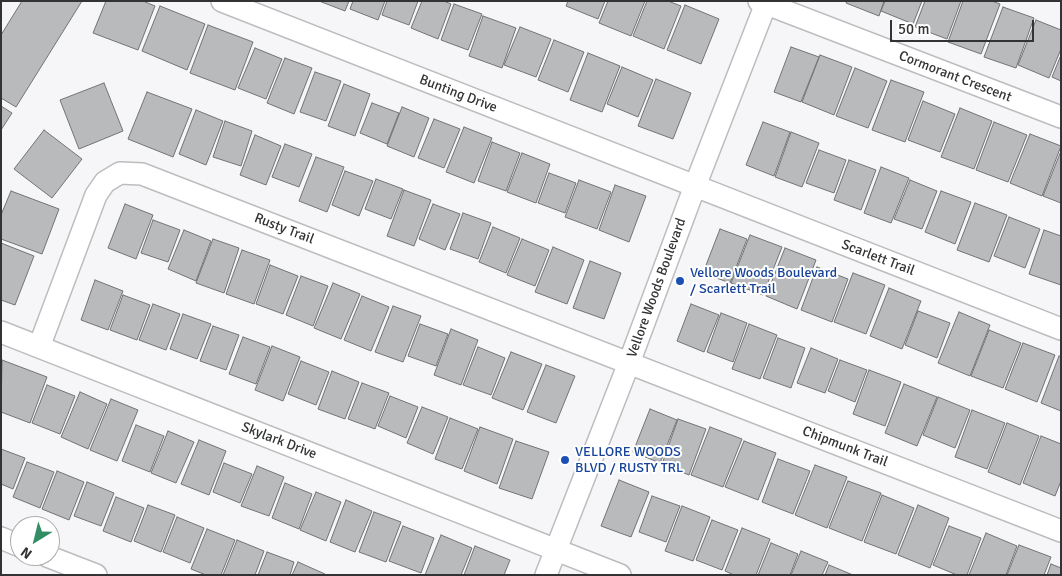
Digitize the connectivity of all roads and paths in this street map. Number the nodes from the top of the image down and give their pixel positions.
1 (222, 1) edge
2 (764, 2) edge
3 (251, 6) edge
4 (1061, 117) edge
5 (694, 186) junction
6 (1061, 329) edge
7 (1, 332) edge
8 (38, 347) junction
9 (629, 363) junction
10 (1061, 531) edge
11 (556, 550) junction
12 (60, 561) edge
13 (96, 575) edge
14 (546, 575) edge
15 (620, 575) edge

1 - 3 street, Bunting Drive
2 - 4 street, Cormorant Crescent
2 - 5 street, Vellore Woods Boulevard
3 - 5 street, Bunting Drive
5 - 6 street, Scarlett Trail
5 - 9 street, Vellore Woods Boulevard
7 - 8 street, Skylark Drive
8 - 9 street, Rusty Trail
8 - 11 street, Skylark Drive
9 - 10 street, Chipmunk Trail
9 - 11 street, Vellore Woods Boulevard
11 - 14 street, Vellore Woods Boulevard
11 - 15 street, Skylark Drive
12 - 13 street

